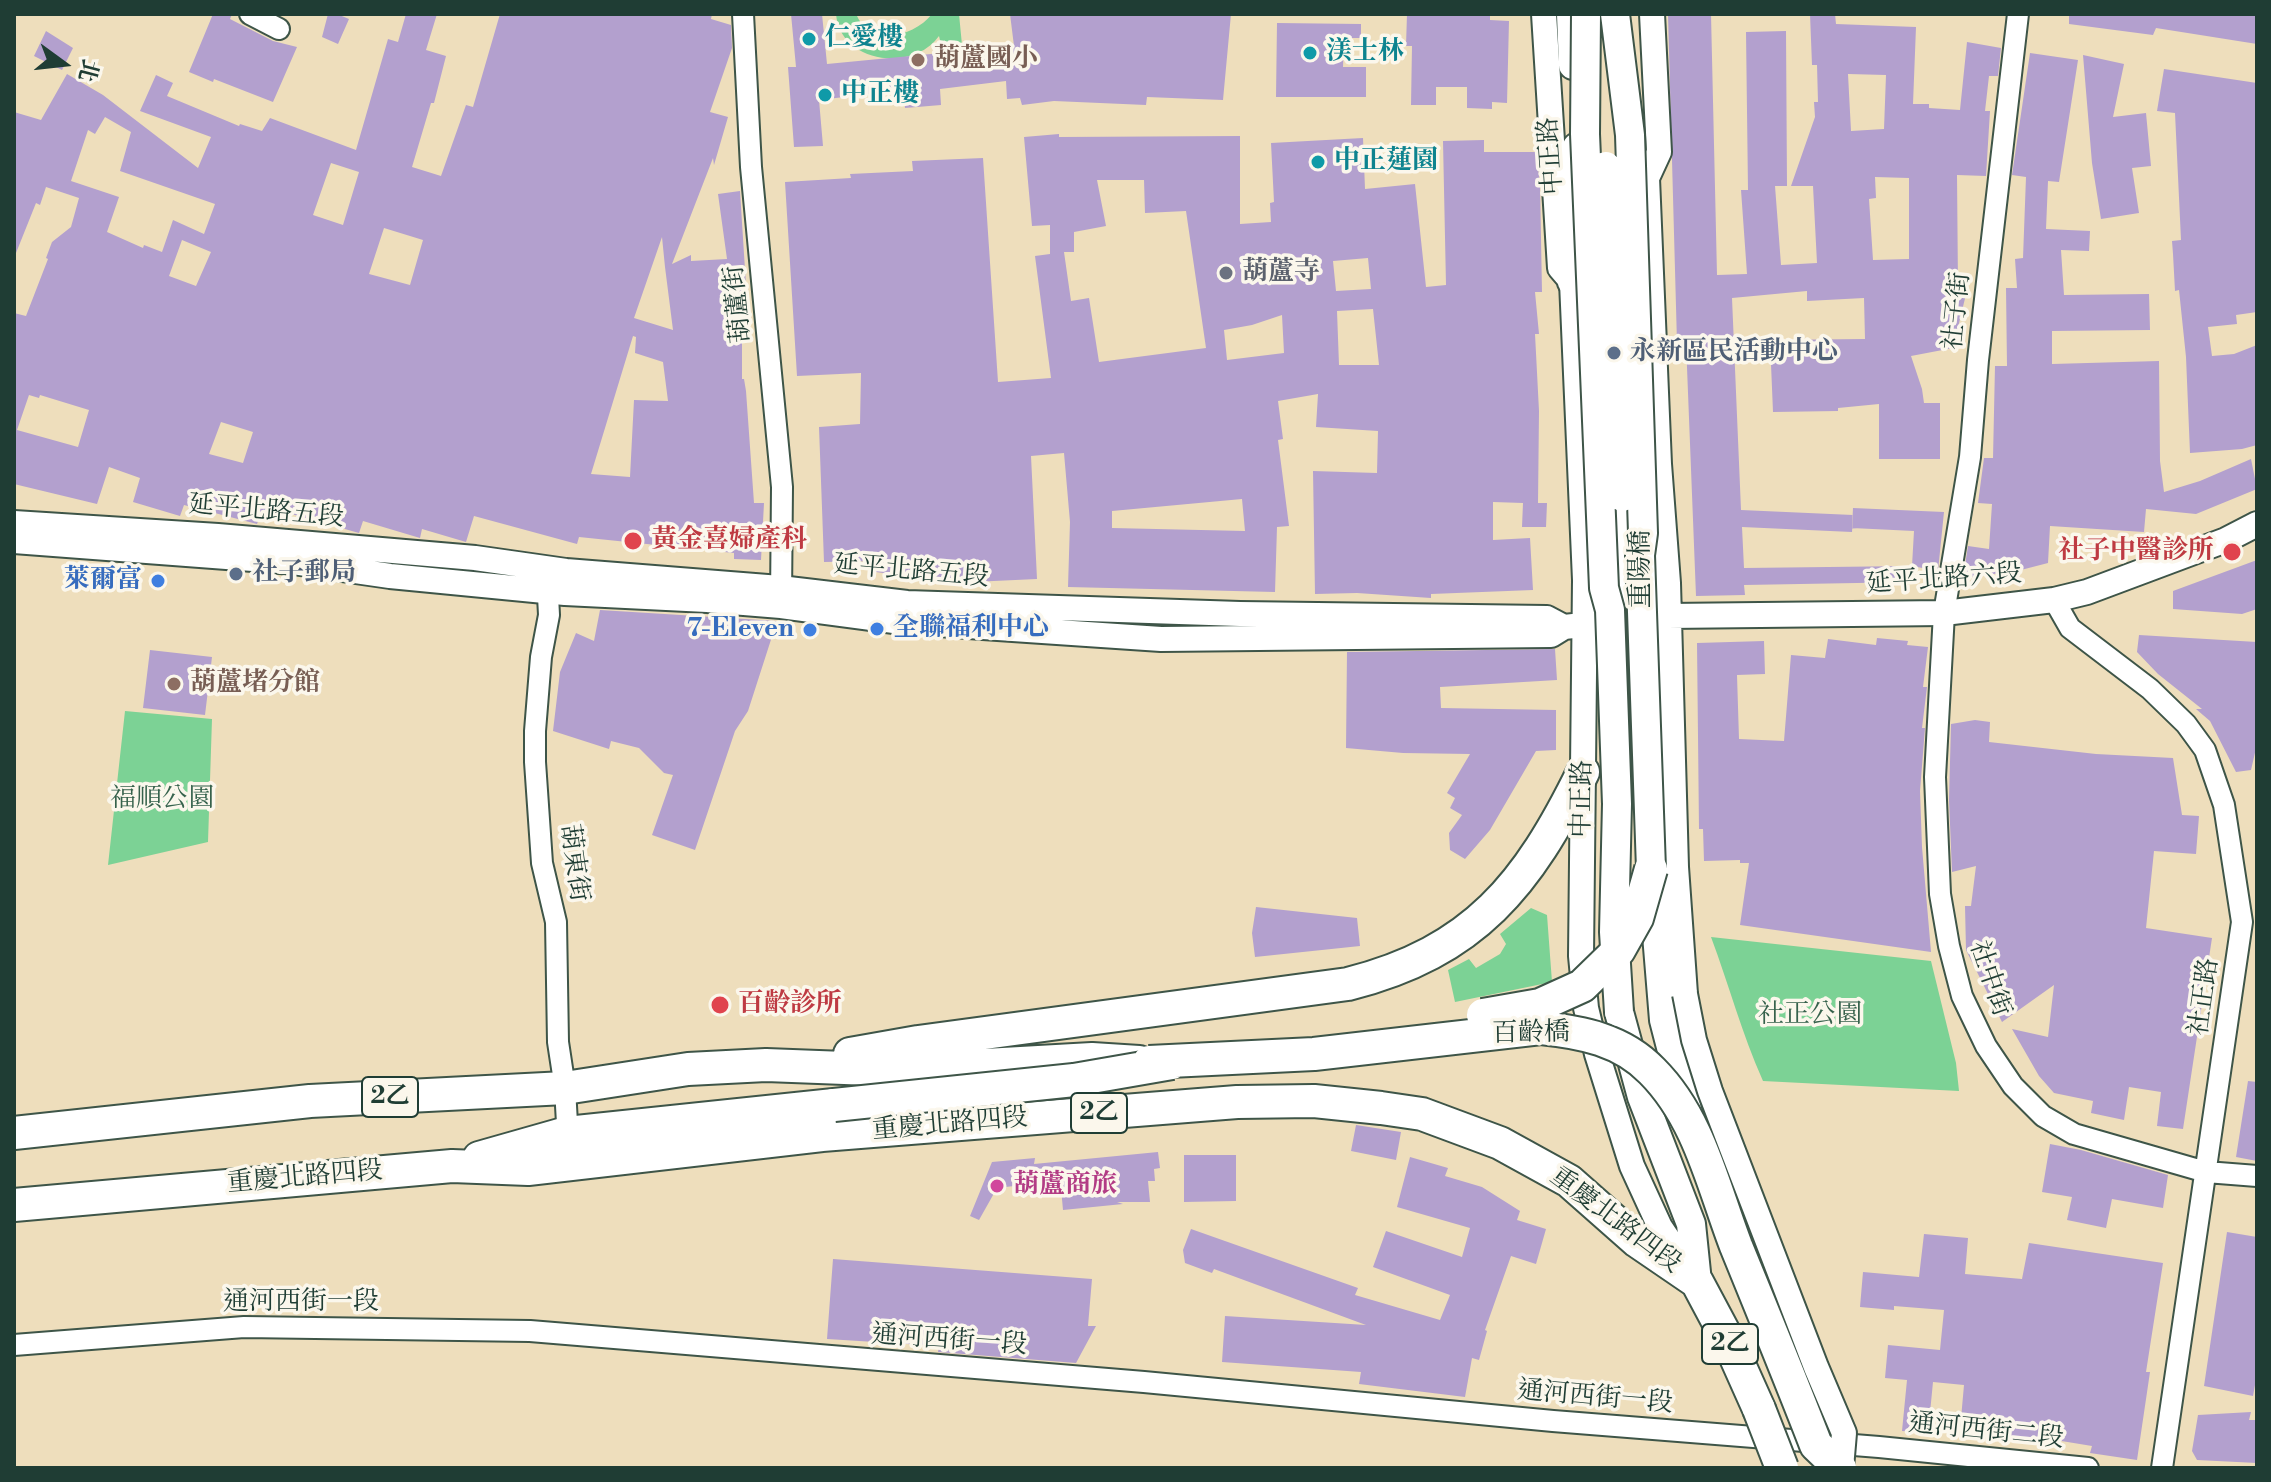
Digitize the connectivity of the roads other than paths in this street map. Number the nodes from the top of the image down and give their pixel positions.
1 (250, 14) edge
2 (743, 14) edge
3 (1544, 14) edge
4 (1571, 14) edge
5 (1586, 14) edge
6 (1599, 14) edge
7 (1615, 14) edge
8 (1627, 14) edge
9 (1652, 14) edge
10 (2018, 14) edge
11 (279, 29) dead end
12 (1647, 178) junction
13 (1572, 282) junction
14 (1659, 464) junction
15 (1579, 466) junction
16 (1622, 497) junction
17 (14, 523) edge
18 (2257, 524) edge
19 (14, 541) edge
20 (1640, 555) junction
21 (547, 580) junction
22 (781, 597) junction
23 (2054, 600) junction
24 (1610, 610) junction
25 (1944, 613) junction
26 (1668, 616) junction
27 (1574, 627) junction
28 (1672, 719) junction
29 (1584, 724) junction
30 (1583, 772) junction
31 (1651, 869) junction
32 (766, 1065) junction
33 (565, 1088) junction
34 (1689, 1120) junction
35 (14, 1133) edge
36 (567, 1133) junction
37 (571, 1165) junction
38 (452, 1166) junction
39 (2206, 1172) junction
40 (2257, 1176) edge
41 (14, 1205) edge
42 (1697, 1282) junction
43 (14, 1345) edge
44 (1879, 1447) joint
45 (1782, 1468) edge
46 (1840, 1468) edge
47 (2088, 1468) edge
48 (2162, 1468) edge

1 - 11 street
2 - 22 street, 葫蘆街
3 - 13 street, 中正路
4 - 13 main road
5 - 24 main road, 重陽橋, bridge
6 - 16 main road, bridge
7 - 20 main road, 重陽橋, bridge
8 - 12 main road, bridge
9 - 12 street
10 - 25 street, 社子街
12 - 14 street
13 - 15 street, 中正路
14 - 15 street
14 - 26 street
15 - 27 street, 中正路
16 - 20 main road, bridge
16 - 24 main road
17 - 21 street, 延平北路五段
18 - 23 street, 延平北路六段
19 - 21 street
20 - 31 main road, 重陽橋, bridge
21 - 22 street, 延平北路五段
21 - 33 street, 葫東街
22 - 27 street, 延平北路五段
23 - 25 street, 延平北路六段
23 - 39 street, 社正路
24 - 42 main road, 重陽橋, bridge
25 - 26 street, 延平北路六段
25 - 39 street, 社中街
26 - 27 street, 延平北路五段
26 - 28 street
27 - 29 street, 中正路
28 - 29 street
28 - 46 street, 百齡橋, bridge
29 - 30 street, 中正路
30 - 32 main road
30 - 42 street, 中正路
31 - 34 main road, 重陽橋, bridge
31 - 36 main road, bridge
32 - 33 main road, 2乙
32 - 34 main road, 百齡橋 / 2乙, bridge
33 - 35 main road, 2乙
33 - 36 street, 葫東街
34 - 46 main road, 百齡橋 / 2乙, bridge
36 - 37 street, 葫東街
36 - 38 main road
37 - 38 main road, 重慶北路四段 / 2乙
37 - 42 main road, 重慶北路四段 / 2乙
38 - 41 main road, 重慶北路四段 / 2乙
39 - 40 street, 社中街
39 - 48 street, 社正路
42 - 45 main road, 重慶北路四段 / 2乙, bridge
43 - 44 street, 通河西街一段
44 - 47 street, 通河西街二段

